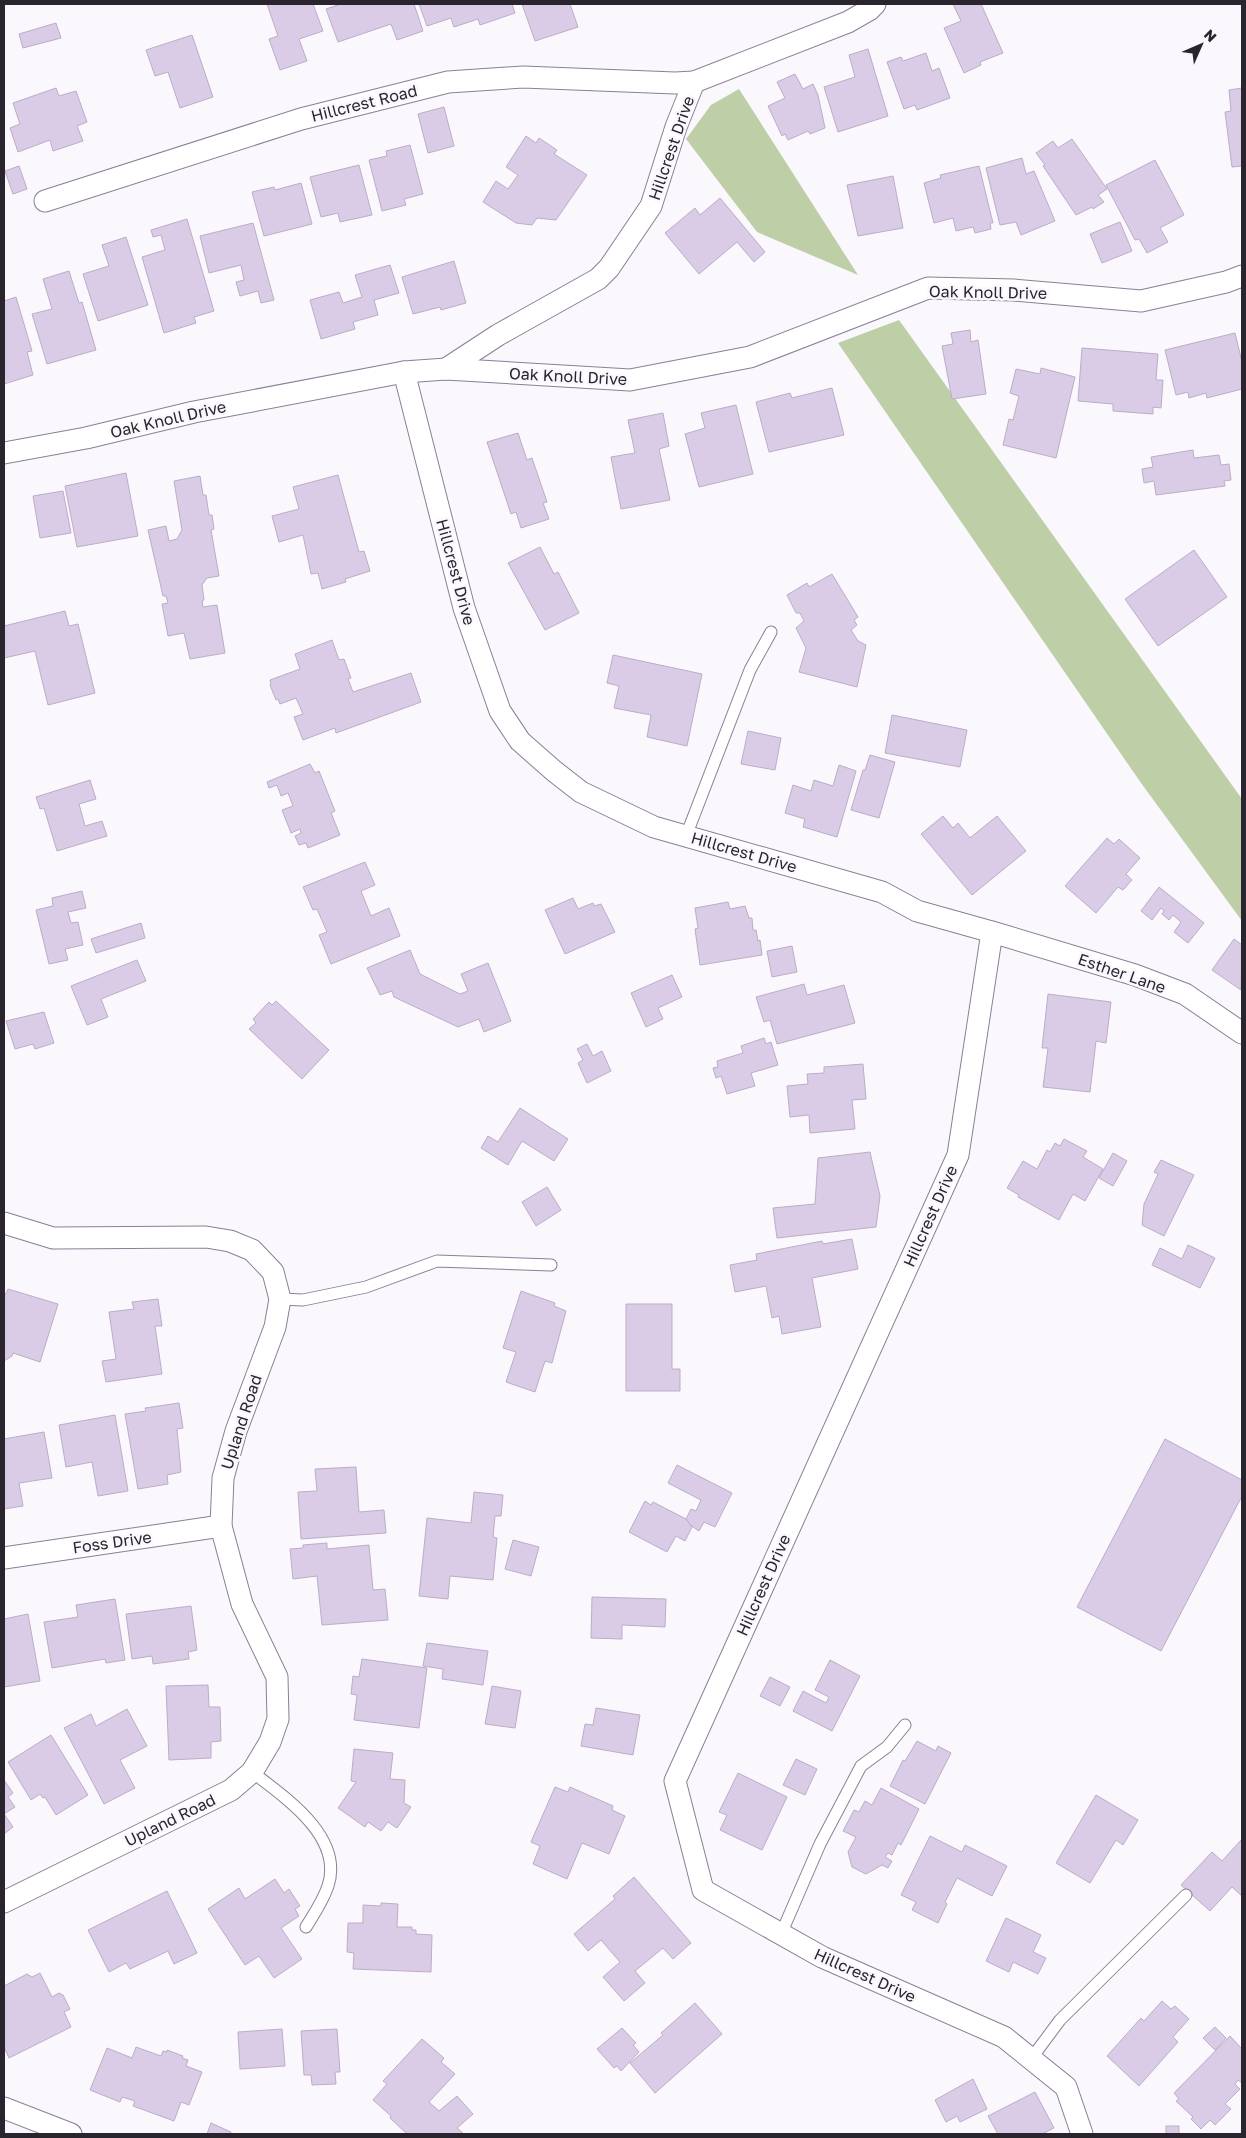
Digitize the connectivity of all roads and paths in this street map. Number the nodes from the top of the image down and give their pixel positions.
1 (875, 4) edge
2 (694, 82) junction
3 (45, 202) dead end
4 (1242, 276) edge
5 (446, 369) junction
6 (404, 372) junction
7 (4, 453) edge
8 (771, 632) dead end
9 (686, 836) junction
10 (992, 932) junction
11 (1242, 1033) edge
12 (4, 1223) edge
13 (551, 1265) dead end
14 (280, 1299) junction
15 (221, 1526) junction
16 (4, 1558) edge
17 (905, 1726) dead end
18 (252, 1772) junction
19 (1186, 1895) dead end
20 (4, 1902) edge
21 (306, 1927) dead end
22 (781, 1934) junction
23 (1031, 2059) junction
24 (4, 2108) edge
25 (71, 2134) edge
26 (1082, 2134) edge

1 - 2 street, Hillcrest Drive
2 - 3 street, Hillcrest Road
2 - 5 street, Hillcrest Drive
4 - 5 street, Oak Knoll Drive
5 - 6 street, Oak Knoll Drive
6 - 7 street, Oak Knoll Drive
6 - 9 street, Hillcrest Drive
8 - 9 lane
9 - 10 street, Hillcrest Drive
10 - 11 street, Esther Lane
10 - 22 street, Hillcrest Drive
12 - 14 street, Upland Road
13 - 14 lane
14 - 15 street, Upland Road
15 - 16 street, Foss Drive
15 - 18 street, Upland Road
17 - 22 lane
18 - 20 street, Upland Road
18 - 21 lane
19 - 23 lane
22 - 23 street, Hillcrest Drive
23 - 26 street, Hillcrest Drive
24 - 25 street

